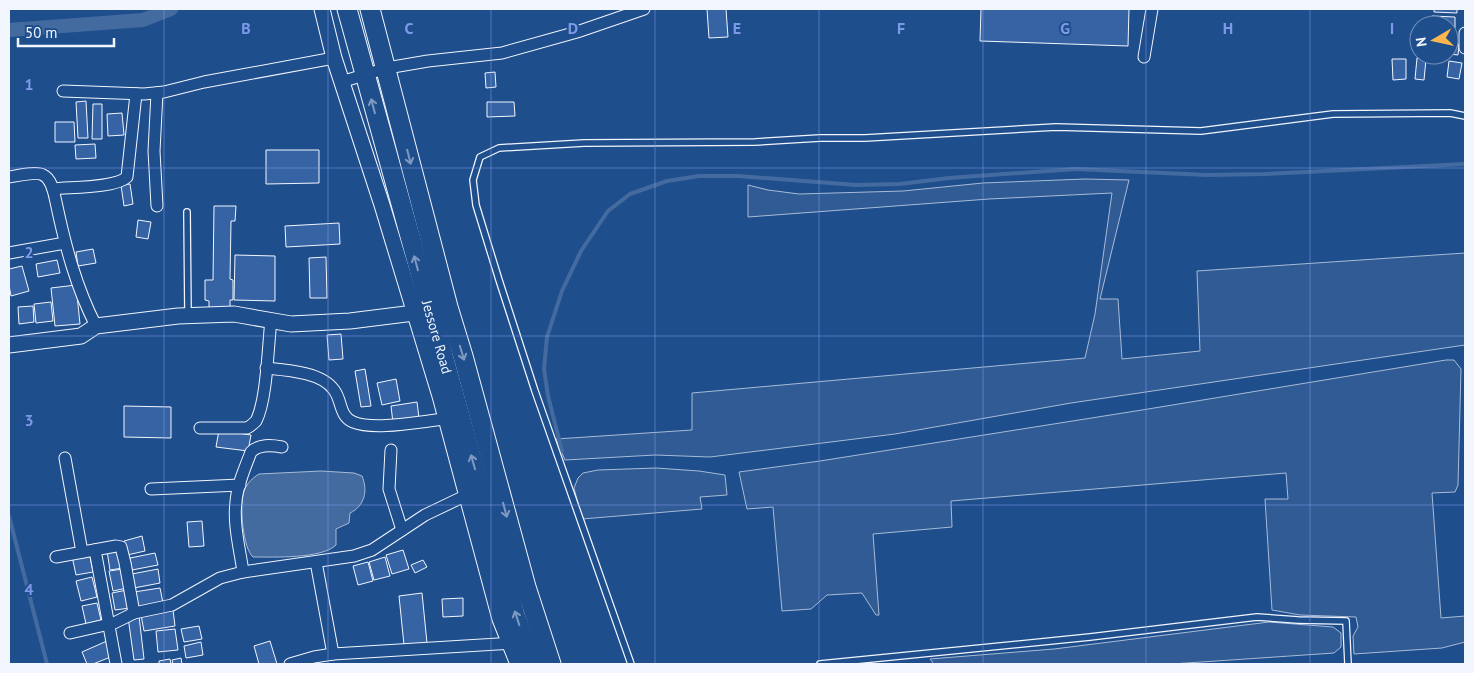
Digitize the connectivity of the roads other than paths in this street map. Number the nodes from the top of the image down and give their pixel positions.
1 (347, 9) edge
2 (370, 9) edge
3 (644, 9) edge
4 (1152, 9) edge
5 (322, 10) edge
6 (1465, 33) edge
7 (1465, 48) edge
8 (1144, 57) dead end
9 (334, 58) junction
10 (387, 68) junction
11 (365, 76) junction
12 (342, 82) junction
13 (63, 91) dead end
14 (156, 93) junction
15 (136, 94) junction
16 (1465, 116) edge
17 (9, 177) edge
18 (52, 189) junction
19 (158, 206) dead end
20 (187, 212) dead end
21 (65, 242) junction
22 (9, 253) edge
23 (448, 307) junction
24 (422, 312) junction
25 (188, 316) junction
26 (271, 320) junction
27 (96, 326) junction
28 (9, 345) edge
29 (266, 368) junction
30 (446, 419) junction
31 (200, 428) dead end
32 (282, 447) dead end
33 (390, 450) dead end
34 (65, 458) dead end
35 (240, 484) junction
36 (151, 489) dead end
37 (474, 492) junction
38 (402, 530) junction
39 (95, 550) junction
40 (82, 552) junction
41 (56, 557) dead end
42 (316, 562) junction
43 (243, 572) junction
44 (134, 613) junction
45 (108, 624) junction
46 (70, 633) dead end
47 (517, 643) junction
48 (333, 654) junction
49 (116, 664) edge
50 (290, 664) edge
51 (518, 664) edge
52 (533, 664) edge
53 (551, 664) edge
54 (630, 664) edge
55 (820, 664) edge
56 (1348, 664) edge

1 - 11 highway, Jessore Road
2 - 10 highway
3 - 10 street
4 - 8 street
5 - 9 street
6 - 7 street
9 - 12 street
9 - 14 street
10 - 11 street
10 -> 23 highway
11 - 12 street
24 -> 11 highway, Jessore Road
12 - 24 street
13 - 15 street
14 - 15 street
14 - 19 street
15 - 18 street
16 - 54 lane
17 - 18 street
18 - 21 street
20 - 25 lane
21 - 22 street
21 - 27 street
23 - 24 street
23 -> 53 highway
24 - 26 street
24 - 30 street
37 -> 24 highway, Jessore Road
25 - 26 street
25 - 27 street
26 - 29 street
27 - 28 street
29 - 30 street
29 - 31 street
30 - 37 street
32 - 35 street
33 - 38 street
34 - 40 street
35 - 36 street
35 - 43 street
37 - 38 street
37 - 47 highway, Jessore Road
38 - 42 street
39 - 40 street
39 - 44 street
39 - 45 street
40 - 41 street
42 - 43 street
42 - 48 street
43 - 44 street
44 - 45 street
45 - 46 street
45 - 49 street
47 - 48 street
47 - 51 street
47 - 52 highway, Jessore Road
48 - 50 street
55 - 56 lane

